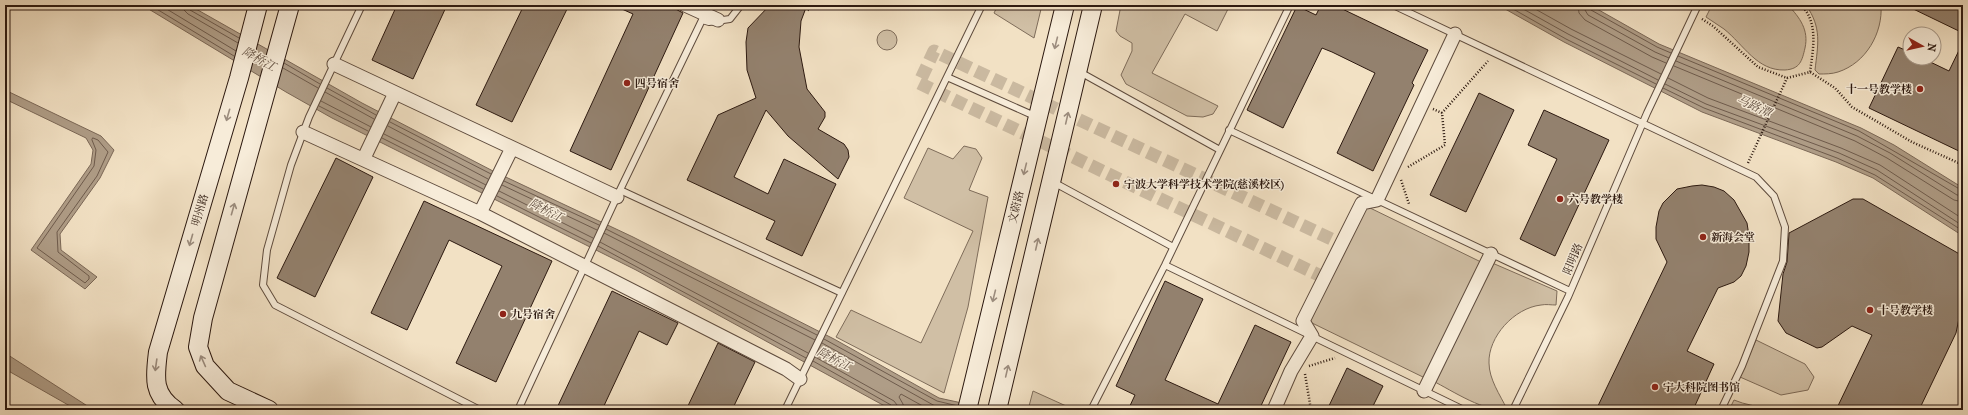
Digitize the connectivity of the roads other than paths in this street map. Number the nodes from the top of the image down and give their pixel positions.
1 (258, 5) edge
2 (290, 5) edge
3 (362, 5) edge
4 (685, 5) edge
5 (741, 5) edge
6 (982, 5) edge
7 (1065, 5) edge
8 (1094, 5) edge
9 (1290, 5) edge
10 (1393, 5) edge
11 (1698, 5) edge
12 (718, 20) junction
13 (1455, 34) junction
14 (334, 64) junction
15 (1078, 71) junction
16 (947, 77) junction
17 (395, 93) junction
18 (1038, 117) junction
19 (1643, 124) junction
20 (1229, 130) junction
21 (303, 132) junction
22 (512, 148) junction
23 (1220, 150) junction
24 (364, 158) junction
25 (1052, 182) junction
26 (619, 194) junction
27 (1377, 200) junction
28 (480, 213) junction
29 (1173, 247) junction
30 (1491, 254) junction
31 (1165, 264) junction
32 (584, 266) junction
33 (1570, 292) junction
34 (842, 293) junction
35 (1312, 336) junction
36 (801, 376) junction
37 (1424, 391) junction
38 (969, 402) edge
39 (1963, 403) edge
40 (998, 409) edge
41 (175, 410) edge
42 (269, 410) edge
43 (480, 410) edge
44 (518, 410) edge
45 (785, 410) edge
46 (1091, 410) edge
47 (1274, 410) edge
48 (1464, 410) edge
49 (1513, 410) edge
50 (1721, 410) edge
51 (1962, 410) edge

1 -> 41 main road, 明州路
42 -> 2 main road
3 - 14 lane
4 - 12 street
5 - 12 lane
6 - 16 lane
7 -> 18 main road, 文蔚路
8 - 15 main road
9 - 20 lane
10 - 13 lane
11 - 19 lane, 阳明路
12 - 26 lane
13 - 19 lane
13 - 27 street
14 - 17 street
14 - 21 lane
15 - 23 lane
25 -> 15 main road
16 - 18 lane
16 - 34 lane
17 - 22 street
17 - 24 street
18 -> 38 main road, 文蔚路
19 - 33 lane, 阳明路
19 - 50 lane
20 - 23 lane
20 - 27 lane
21 - 24 street
21 - 43 lane
22 - 26 street
22 - 28 street
23 - 29 lane
24 - 28 street
25 - 29 lane
40 -> 25 main road
26 - 32 lane
26 - 34 lane
27 - 30 lane
27 - 35 street
28 - 32 street
29 - 31 lane
30 - 33 lane
30 - 37 street
31 - 35 lane
31 - 46 lane
32 - 36 street
32 - 44 lane
33 - 49 lane, 阳明路
34 - 36 lane
35 - 37 lane
35 - 47 street
36 - 45 lane
37 - 48 lane
39 - 51 lane

